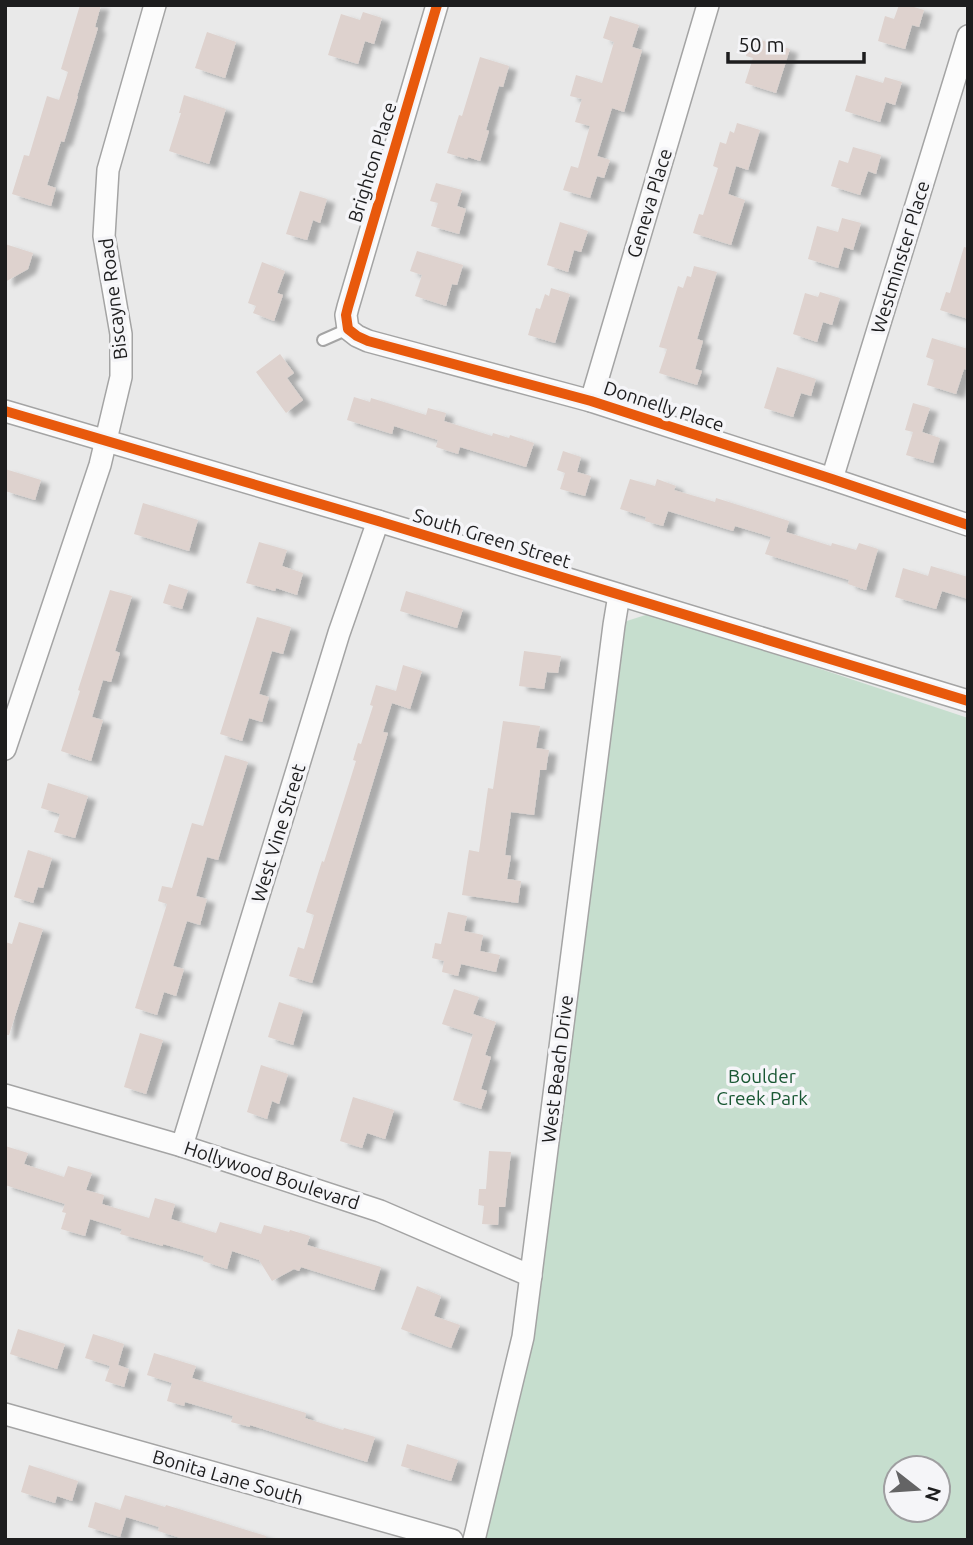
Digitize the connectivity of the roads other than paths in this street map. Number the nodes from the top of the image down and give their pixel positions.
1 (155, 5) edge
2 (437, 5) edge
3 (708, 5) edge
4 (968, 36) edge
5 (348, 329) junction
6 (323, 340) dead end
7 (591, 401) junction
8 (5, 411) edge
9 (106, 442) junction
10 (832, 479) junction
11 (377, 521) junction
12 (968, 525) edge
13 (619, 595) junction
14 (968, 701) edge
15 (5, 749) edge
16 (5, 1095) edge
17 (182, 1146) junction
18 (531, 1276) junction
19 (5, 1414) edge
20 (452, 1540) edge
21 (474, 1540) edge

1 - 9 street, Biscayne Road
2 - 5 street, Brighton Place
3 - 7 street, Geneva Place
4 - 10 street, Westminster Place
5 - 6 lane
5 - 7 street, Donnelly Place
7 - 10 street, Donnelly Place
8 - 9 street, South Green Street
9 - 11 street, South Green Street
9 - 15 street, Biscayne Road
10 - 12 street, Donnelly Place
11 - 13 street, South Green Street
11 - 17 street, West Vine Street
13 - 14 street, South Green Street
13 - 18 street, West Beach Drive
16 - 17 street, Hollywood Boulevard
17 - 18 street, Hollywood Boulevard
18 - 21 street, West Beach Drive
19 - 20 street, Bonita Lane South

